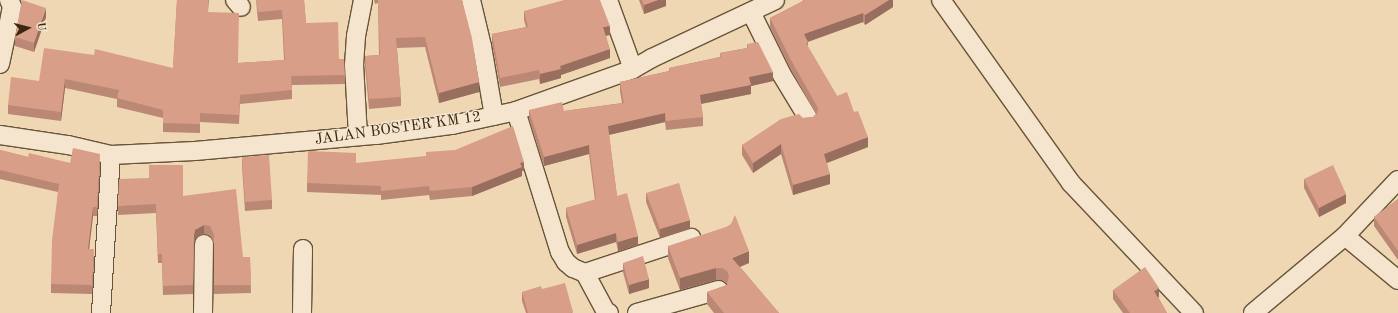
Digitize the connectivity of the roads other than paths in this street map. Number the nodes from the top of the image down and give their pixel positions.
1 (9, 0) edge
2 (363, 0) edge
3 (471, 0) edge
4 (608, 0) edge
5 (775, 0) edge
6 (941, 0) edge
7 (751, 12) junction
8 (0, 64) edge
9 (633, 69) junction
10 (516, 111) junction
11 (494, 116) junction
12 (808, 118) edge
13 (0, 135) edge
14 (358, 136) junction
15 (111, 154) junction
16 (1398, 180) edge
17 (708, 233) edge
18 (1345, 236) junction
19 (204, 244) dead end
20 (303, 249) dead end
21 (585, 273) junction
22 (1398, 280) edge
23 (719, 290) edge
24 (101, 313) edge
25 (204, 313) edge
26 (302, 313) edge
27 (609, 313) edge
28 (637, 313) edge
29 (1194, 313) edge
30 (1253, 313) edge

1 - 8 street
2 - 14 street
3 - 11 street
4 - 9 street
5 - 7 street, JALAN BOSTER KM 12
6 - 29 street
7 - 9 street, JALAN BOSTER KM 12
7 - 12 street
9 - 10 street, JALAN BOSTER KM 12
10 - 11 street, JALAN BOSTER KM 12
10 - 21 street
11 - 14 street, JALAN BOSTER KM 12
13 - 15 street, JALAN BOSTER KM 12
14 - 15 street, JALAN BOSTER KM 12
15 - 24 street
16 - 18 street
17 - 21 street
18 - 22 street
18 - 30 street
19 - 25 street
20 - 26 street
21 - 27 street
23 - 28 street

